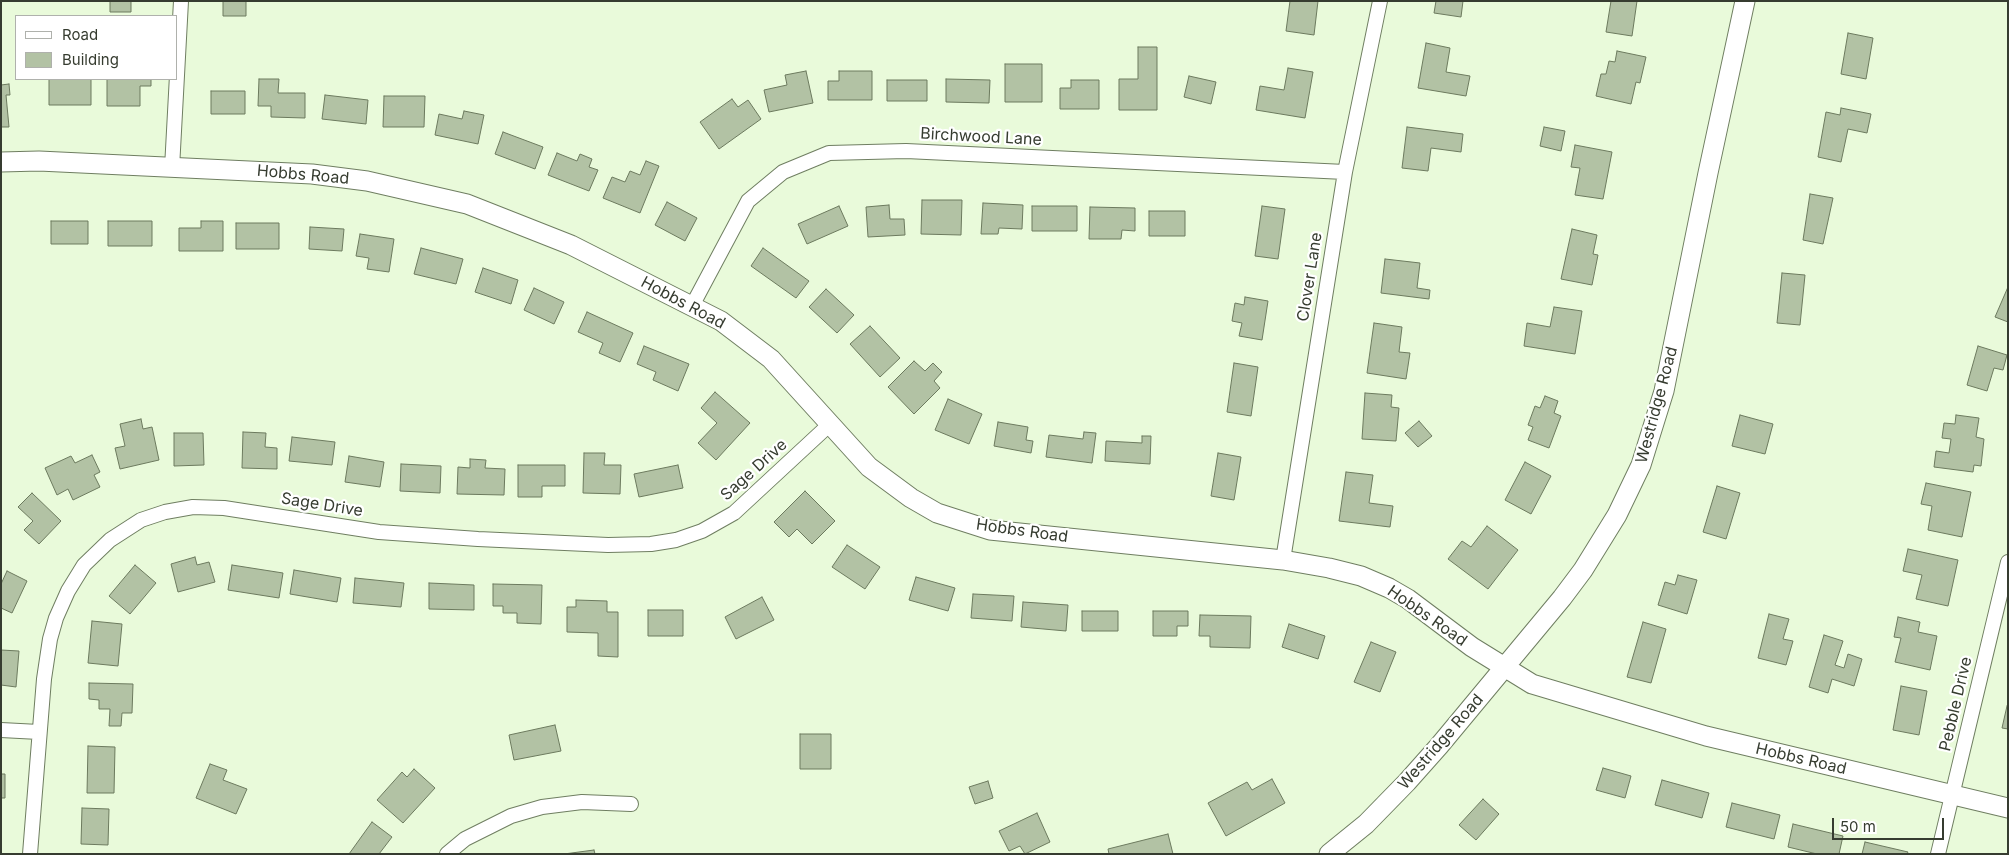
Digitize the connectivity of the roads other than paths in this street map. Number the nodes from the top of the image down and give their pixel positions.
1 (181, 1) edge
2 (1380, 1) edge
3 (1745, 1) edge
4 (178, 57) edge
5 (177, 80) edge
6 (1, 162) edge
7 (172, 168) junction
8 (1345, 172) junction
9 (692, 306) junction
10 (829, 425) junction
11 (1283, 560) junction
12 (2008, 562) edge
13 (1504, 668) junction
14 (1, 730) edge
15 (39, 732) junction
16 (1953, 795) junction
17 (631, 804) dead end
18 (2008, 808) edge
19 (30, 854) edge
20 (448, 854) edge
21 (1329, 854) edge
22 (1938, 854) edge

1 - 4 street
2 - 8 street, Clover Lane
3 - 13 street, Westridge Road
5 - 7 street
6 - 7 street, Hobbs Road
7 - 9 street, Hobbs Road
8 - 9 street, Birchwood Lane
8 - 11 street, Clover Lane
9 - 10 street, Hobbs Road
10 - 11 street, Hobbs Road
10 - 15 street, Sage Drive
11 - 13 street, Hobbs Road
12 - 16 street, Pebble Drive
13 - 16 street, Hobbs Road
13 - 21 street, Westridge Road
14 - 15 street
15 - 19 street, Sage Drive
16 - 18 street, Hobbs Road
16 - 22 street, Pebble Drive
17 - 20 street

